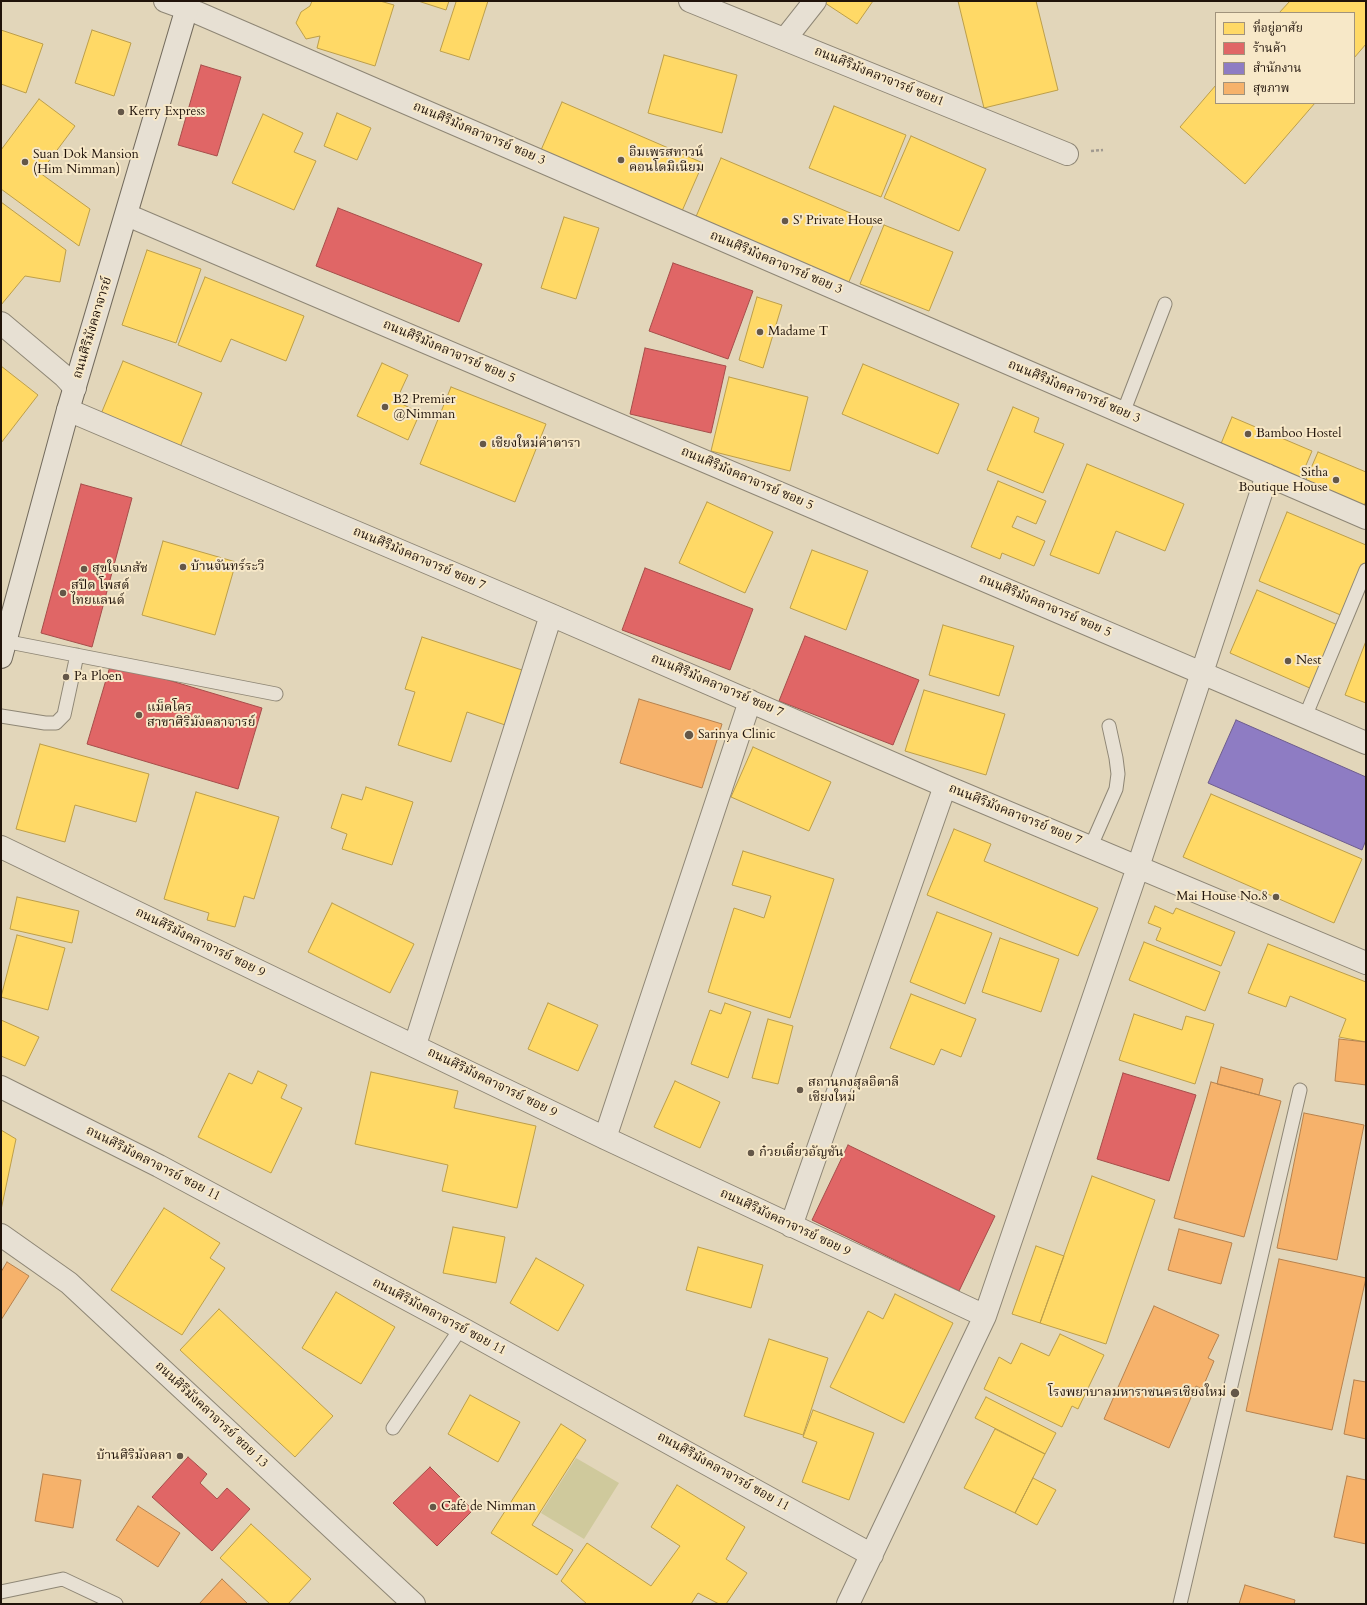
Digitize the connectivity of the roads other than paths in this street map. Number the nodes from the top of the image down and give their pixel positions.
1 (165, 1) edge
2 (690, 1) edge
3 (815, 1) edge
4 (188, 5) edge
5 (785, 39) junction
6 (1068, 154) dead end
7 (127, 215) junction
8 (1165, 304) dead end
9 (1, 323) edge
10 (75, 388) junction
11 (68, 410) junction
12 (1123, 413) junction
13 (1267, 475) junction
14 (1366, 518) edge
15 (1366, 570) edge
16 (552, 615) junction
17 (3, 649) edge
18 (77, 655) junction
19 (1202, 673) junction
20 (276, 694) dead end
21 (750, 701) junction
22 (1, 716) edge
23 (1306, 717) junction
24 (1109, 726) dead end
25 (1366, 743) edge
26 (945, 786) junction
27 (1092, 846) junction
28 (1, 847) edge
29 (1138, 867) junction
30 (1366, 963) edge
31 (415, 1045) junction
32 (1, 1087) edge
33 (1300, 1090) dead end
34 (605, 1138) junction
35 (791, 1226) junction
36 (1, 1235) edge
37 (985, 1316) junction
38 (461, 1328) junction
39 (393, 1428) dead end
40 (872, 1555) junction
41 (1, 1592) edge
42 (116, 1604) edge
43 (414, 1604) edge
44 (848, 1604) edge
45 (1180, 1604) edge

1 - 4 street, ถนนศิริมังคลาจารย์ ซอย 3
2 - 5 street, ถนนศิริมังคลาจารย์ ซอย1
3 - 5 street
4 - 7 street, ถนนศิริมังคลาจารย์
4 - 12 street, ถนนศิริมังคลาจารย์ ซอย 3
5 - 6 street, ถนนศิริมังคลาจารย์ ซอย1
7 - 10 street, ถนนศิริมังคลาจารย์
7 - 19 street, ถนนศิริมังคลาจารย์ ซอย 5
8 - 12 lane
9 - 10 street
10 - 11 street, ถนนศิริมังคลาจารย์
11 - 16 street, ถนนศิริมังคลาจารย์ ซอย 7
11 - 17 street, ถนนศิริมังคลาจารย์
12 - 13 street, ถนนศิริมังคลาจารย์ ซอย 3
13 - 14 street, ถนนศิริมังคลาจารย์ ซอย 3
13 - 19 street
15 - 23 lane
16 - 21 street, ถนนศิริมังคลาจารย์ ซอย 7
16 - 31 street
17 - 18 lane
18 - 20 lane
18 - 22 lane
19 - 23 street, ถนนศิริมังคลาจารย์ ซอย 5
19 - 29 street
21 - 26 street, ถนนศิริมังคลาจารย์ ซอย 7
21 - 34 street
23 - 25 street, ถนนศิริมังคลาจารย์ ซอย 5
24 - 27 lane
26 - 27 street, ถนนศิริมังคลาจารย์ ซอย 7
26 - 35 street
27 - 29 street, ถนนศิริมังคลาจารย์ ซอย 7
28 - 31 street, ถนนศิริมังคลาจารย์ ซอย 9
29 - 30 street, ถนนศิริมังคลาจารย์ ซอย 7
29 - 37 street
31 - 34 street, ถนนศิริมังคลาจารย์ ซอย 9
32 - 38 street, ถนนศิริมังคลาจารย์ ซอย 11
33 - 45 lane
34 - 35 street, ถนนศิริมังคลาจารย์ ซอย 9
35 - 37 street, ถนนศิริมังคลาจารย์ ซอย 9
36 - 43 street, ถนนศิริมังคลาจารย์ ซอย 13
37 - 40 street
38 - 39 lane
38 - 40 street, ถนนศิริมังคลาจารย์ ซอย 11
40 - 44 street
41 - 42 lane

